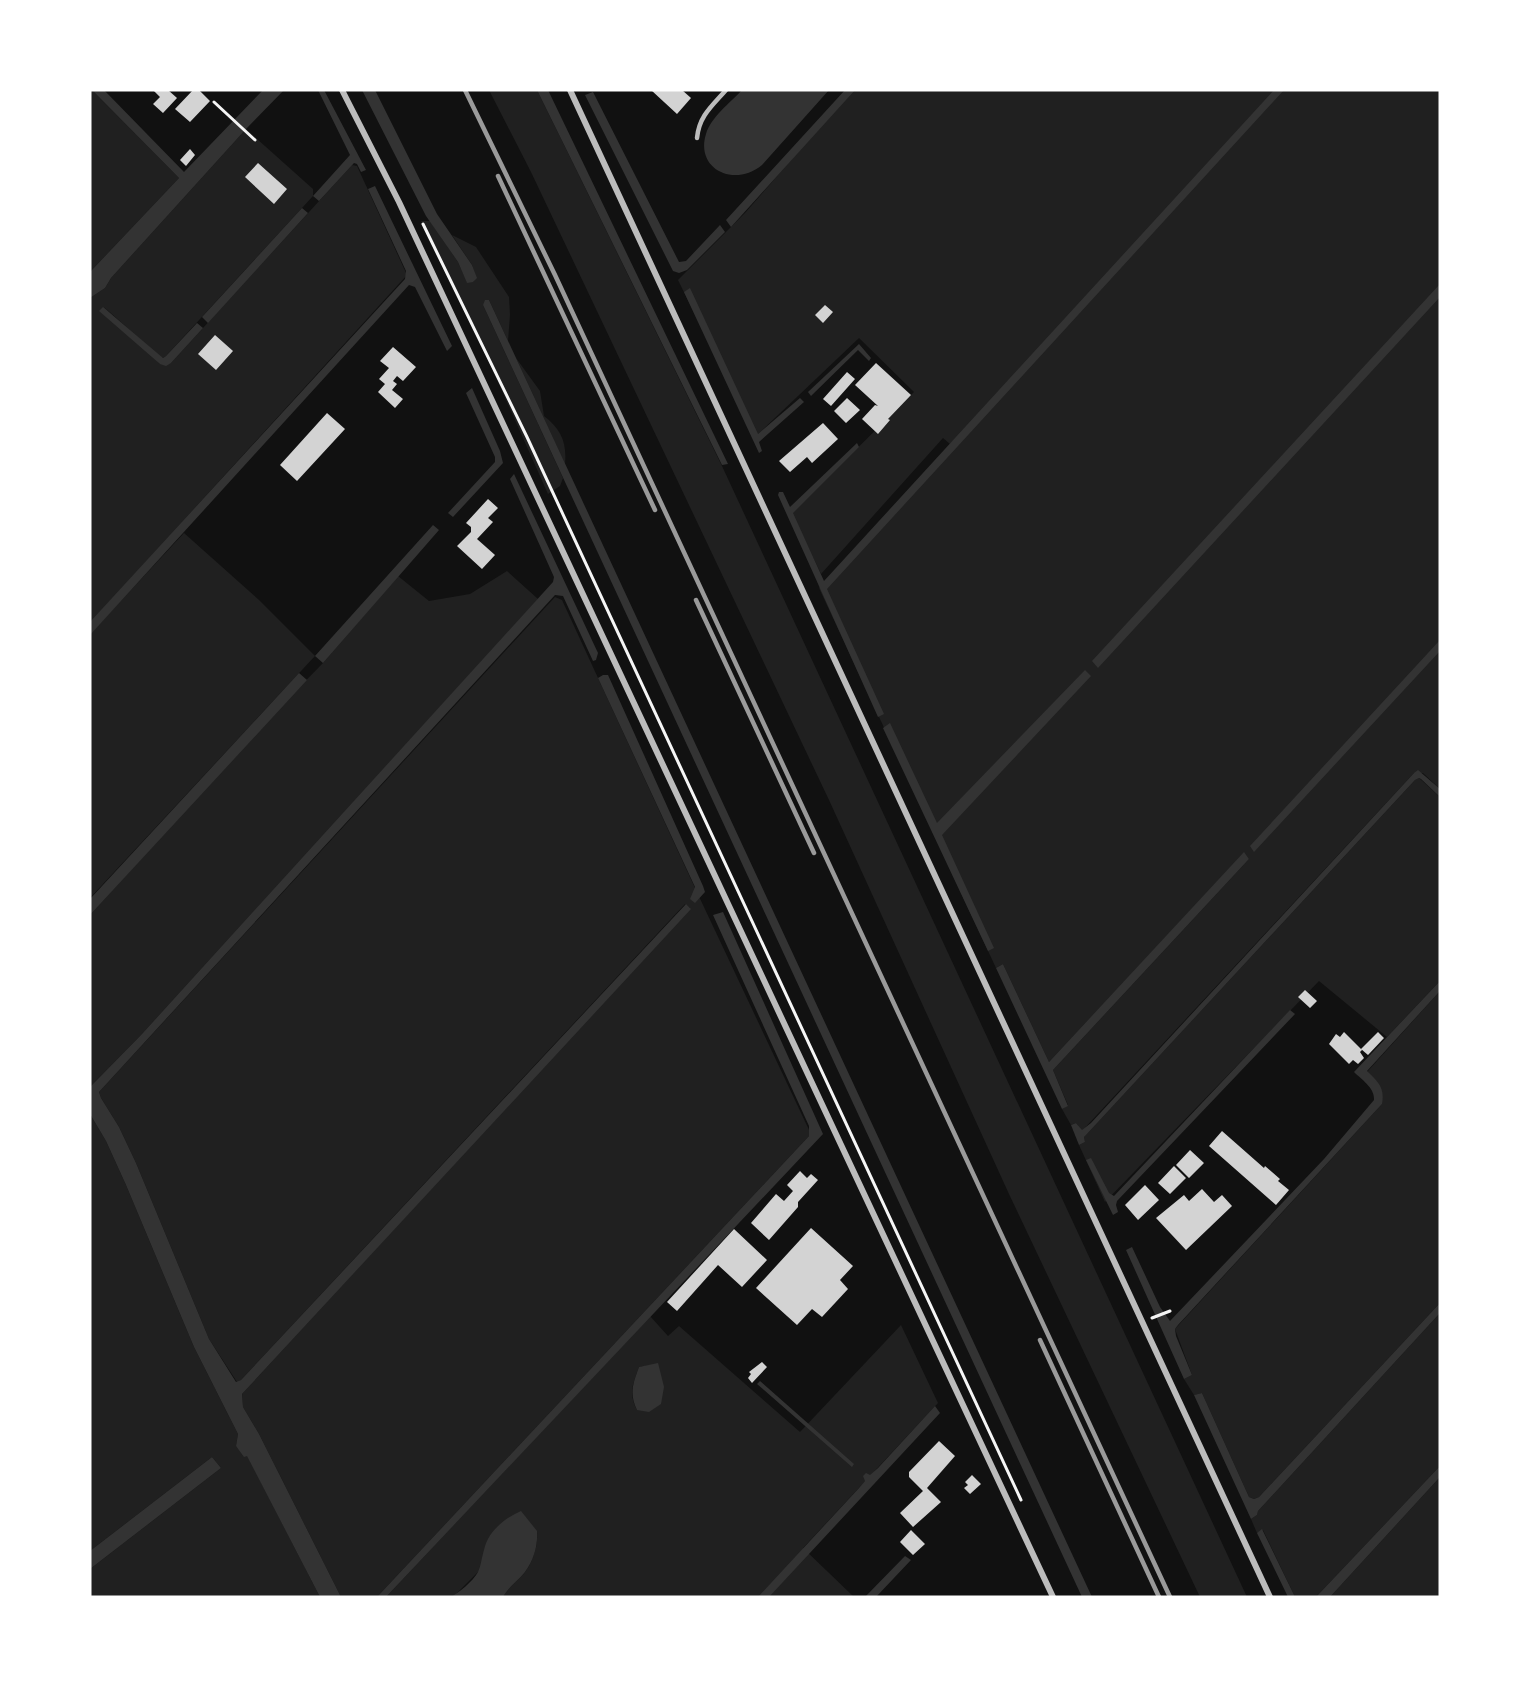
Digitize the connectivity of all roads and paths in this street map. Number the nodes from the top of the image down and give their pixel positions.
1 (342, 90) edge
2 (726, 90) edge
3 (572, 91) edge
4 (214, 102) dead end
5 (697, 138) dead end
6 (255, 140) dead end
7 (422, 223) dead end
8 (1170, 1311) dead end
9 (1152, 1318) dead end
10 (1021, 1500) dead end
11 (1053, 1597) edge
12 (1270, 1597) edge

1 - 11 street
2 - 5 lane
3 - 12 street
4 - 6 path
7 - 10 path
8 - 9 path

